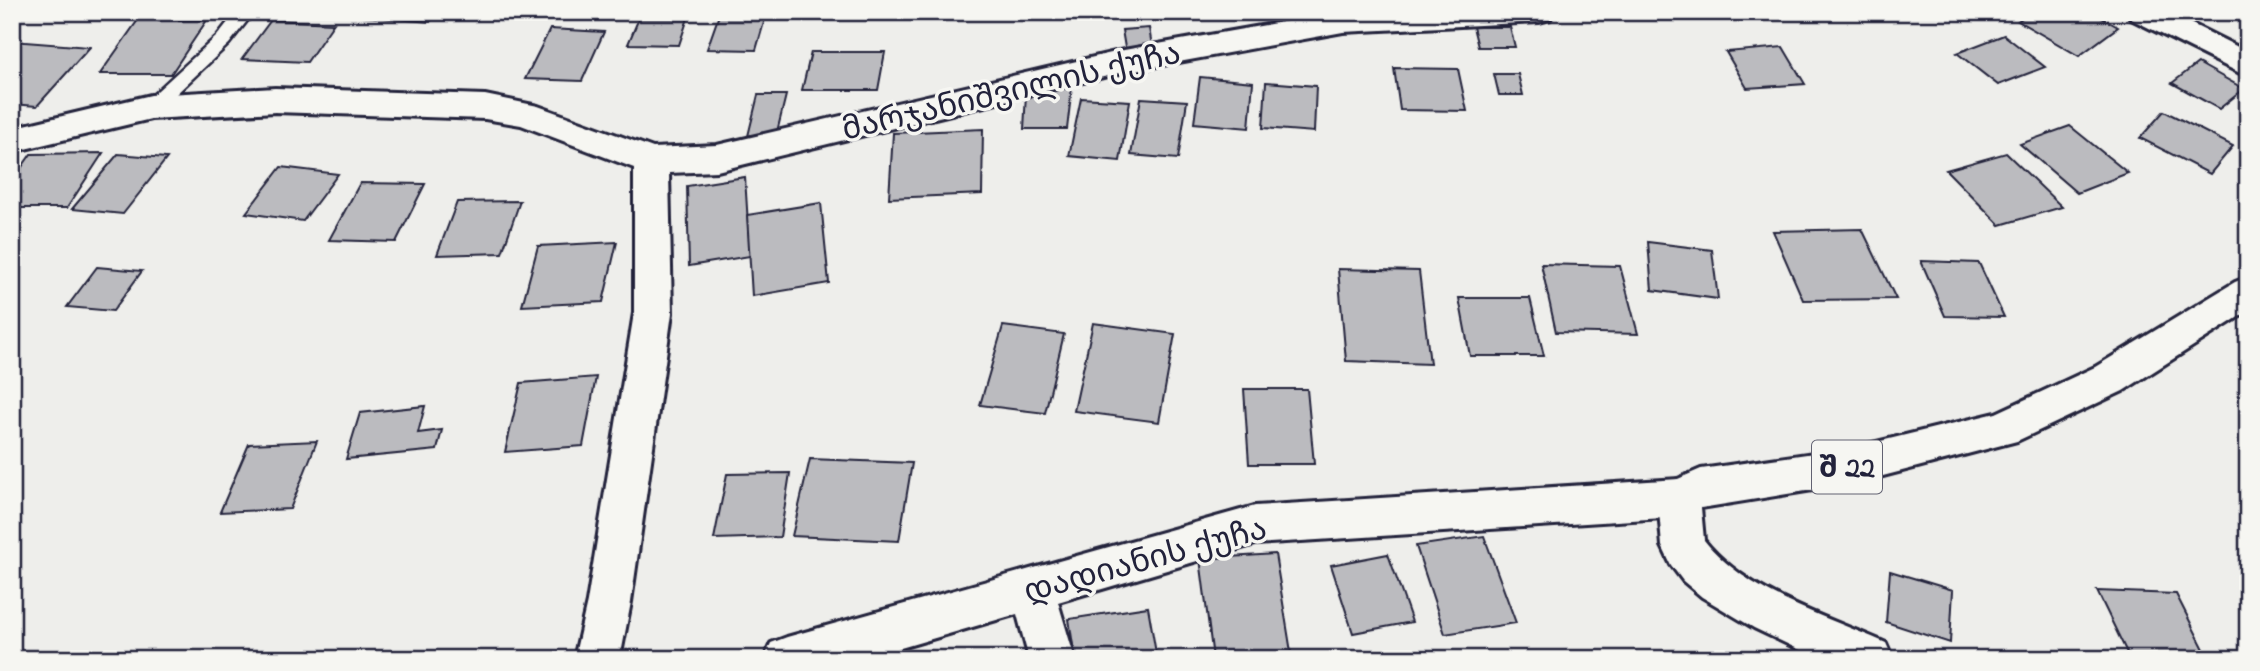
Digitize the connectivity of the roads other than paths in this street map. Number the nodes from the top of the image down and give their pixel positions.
1 (246, 12) edge
2 (1539, 12) edge
3 (2142, 12) edge
4 (2248, 66) edge
5 (151, 107) junction
6 (12, 140) edge
7 (651, 161) junction
8 (2248, 292) edge
9 (1679, 498) junction
10 (1031, 587) junction
11 (597, 659) edge
12 (787, 659) edge
13 (1052, 659) edge
14 (1870, 659) edge

1 - 5 lane
2 - 7 street, მარჯანიშვილის ქუჩა
3 - 4 street
5 - 6 street, მარჯანიშვილის ქუჩა
5 - 7 street, მარჯანიშვილის ქუჩა
7 - 11 street
8 - 9 street, შ 22
9 - 10 street, დადიანის ქუჩა
9 - 14 street
10 - 12 street, დადიანის ქუჩა
10 - 13 street

